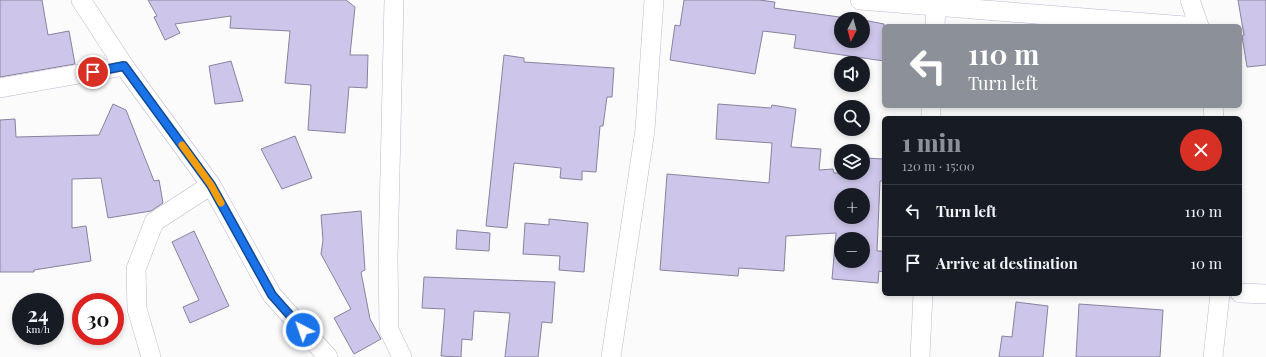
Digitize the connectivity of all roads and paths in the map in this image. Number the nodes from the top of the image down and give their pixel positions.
1 (81, 0) edge
2 (394, 0) edge
3 (654, 0) edge
4 (860, 0) edge
5 (1190, 0) edge
6 (936, 6) junction
7 (935, 24) edge
8 (1159, 24) edge
9 (1198, 24) edge
10 (124, 66) junction
11 (0, 88) edge
12 (211, 185) junction
13 (1242, 293) edge
14 (1266, 294) edge
15 (923, 296) edge
16 (1220, 296) edge
17 (151, 357) edge
18 (328, 357) edge
19 (402, 357) edge
20 (611, 357) edge
21 (920, 357) edge
22 (1213, 357) edge

1 - 10 street
2 - 19 street
3 - 20 street
4 - 6 street
5 - 9 street
6 - 7 street
6 - 8 street
10 - 11 street
10 - 12 street
12 - 17 street
12 - 18 street
13 - 14 street
15 - 21 street
16 - 22 street

